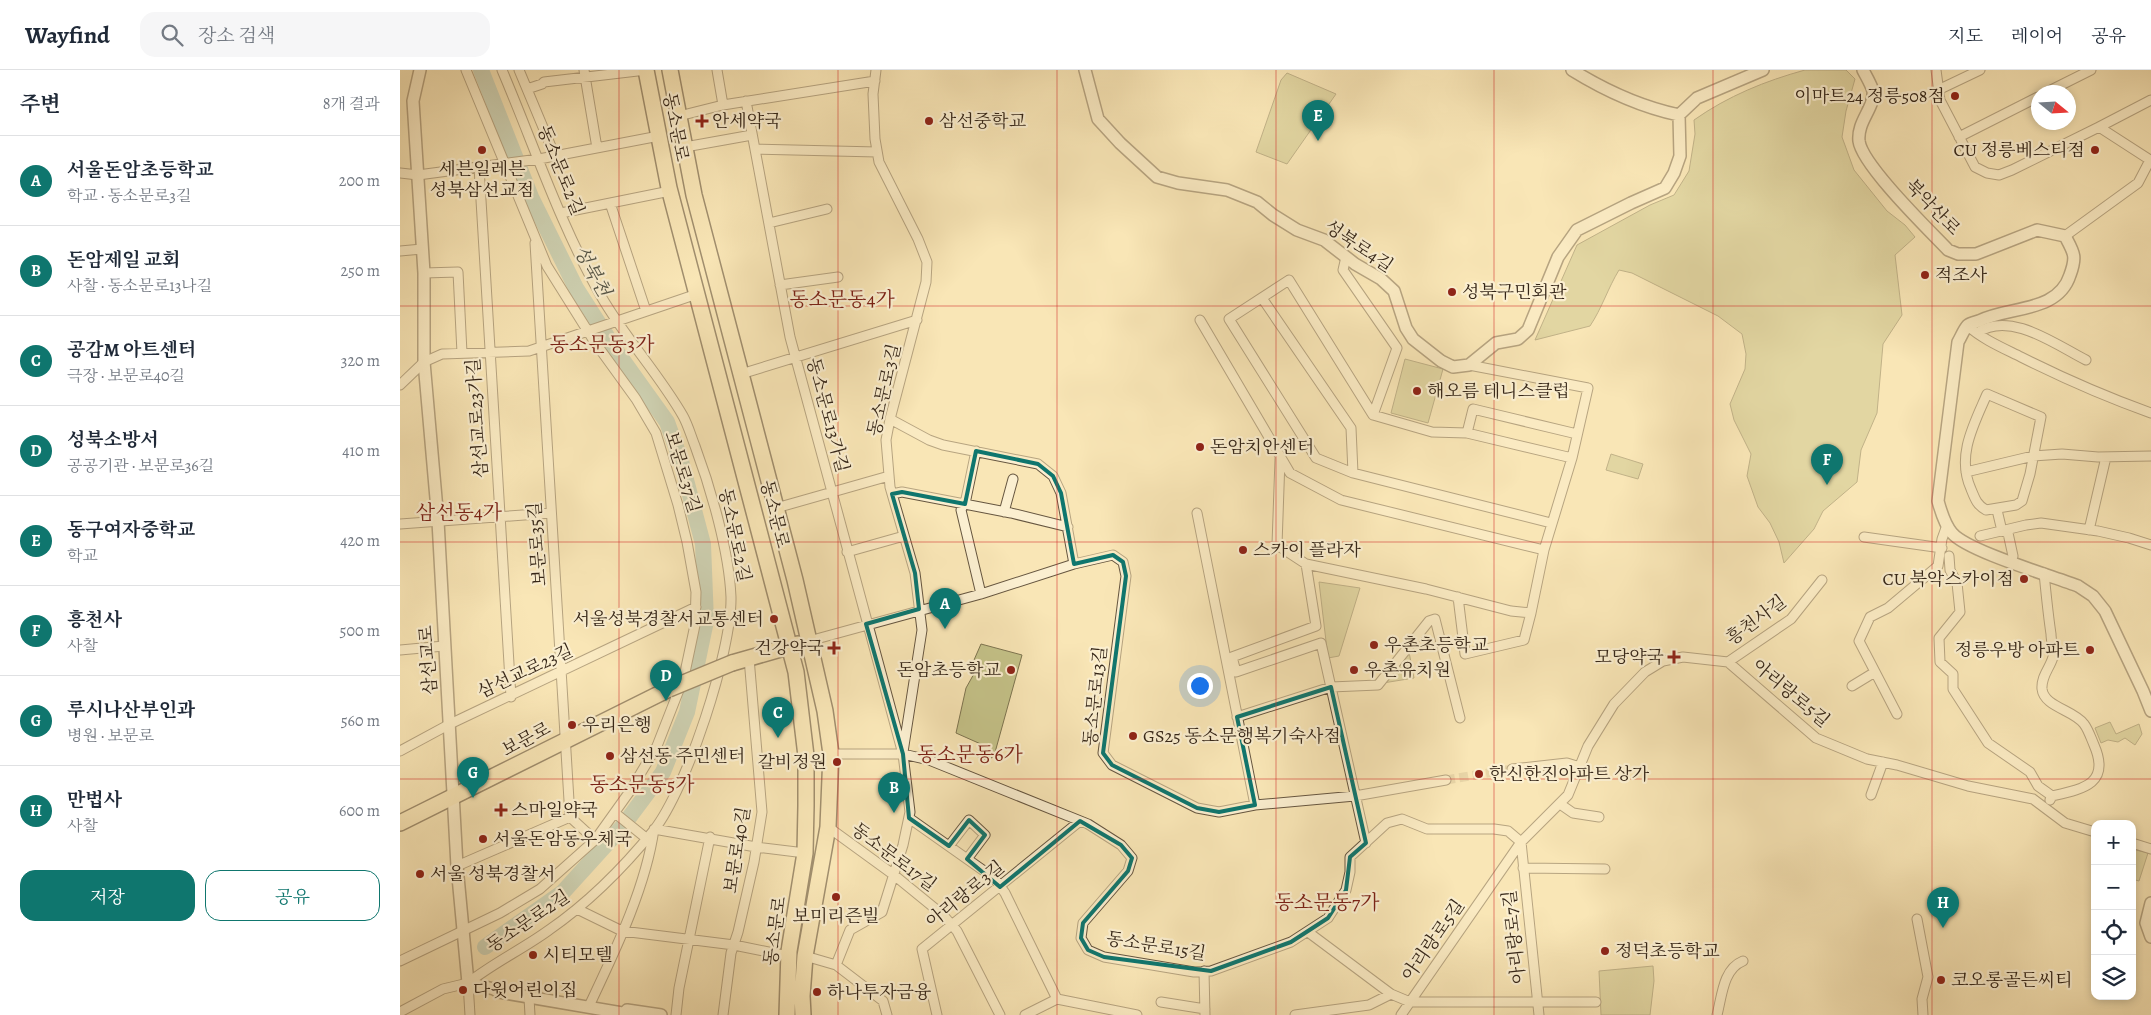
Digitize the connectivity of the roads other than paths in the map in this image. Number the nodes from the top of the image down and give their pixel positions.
1 (420, 70) edge
2 (466, 70) edge
3 (502, 70) edge
4 (519, 70) edge
5 (646, 70) edge
6 (671, 70) edge
7 (717, 70) edge
8 (876, 70) edge
9 (1085, 70) edge
10 (1572, 70) edge
11 (1763, 70) edge
12 (1863, 70) edge
13 (1936, 70) edge
14 (1980, 70) edge
15 (2091, 70) edge
16 (584, 73) edge
17 (875, 81) junction
18 (2061, 85) edge
19 (527, 89) junction
20 (1938, 90) junction
21 (2151, 100) edge
22 (2031, 101) edge
23 (746, 102) junction
24 (723, 105) junction
25 (1680, 115) junction
26 (679, 116) junction
27 (2099, 127) junction
28 (752, 135) junction
29 (659, 136) junction
30 (1959, 137) junction
31 (685, 147) junction
32 (597, 148) junction
33 (755, 149) junction
34 (877, 152) junction
35 (555, 156) junction
36 (538, 159) junction
37 (2150, 161) edge
38 (505, 163) junction
39 (479, 167) junction
40 (400, 173) edge
41 (418, 174) junction
42 (670, 191) junction
43 (610, 203) junction
44 (827, 208) dead end
45 (561, 213) junction
46 (769, 222) junction
47 (535, 236) junction
48 (2065, 236) junction
49 (422, 249) junction
50 (400, 250) edge
51 (1346, 257) junction
52 (424, 273) junction
53 (838, 277) dead end
54 (780, 285) junction
55 (697, 294) junction
56 (1262, 298) junction
57 (646, 311) junction
58 (917, 320) junction
59 (1200, 320) dead end
60 (617, 322) junction
61 (1972, 329) junction
62 (590, 331) junction
63 (541, 347) junction
64 (489, 352) junction
65 (462, 353) junction
66 (796, 357) junction
67 (2086, 360) dead end
68 (424, 362) junction
69 (1469, 365) junction
70 (741, 374) junction
71 (400, 385) edge
72 (2151, 413) edge
73 (1373, 415) junction
74 (890, 419) junction
75 (1467, 433) junction
76 (1577, 434) junction
77 (976, 451) junction
78 (2033, 456) junction
79 (2151, 456) edge
80 (2106, 457) junction
81 (1572, 458) junction
82 (1280, 459) junction
83 (1966, 472) junction
84 (1353, 473) junction
85 (889, 476) junction
86 (1013, 479) dead end
87 (832, 491) junction
88 (892, 494) junction
89 (964, 504) junction
90 (776, 508) junction
91 (1997, 510) junction
92 (1004, 512) junction
93 (1197, 513) dead end
94 (552, 514) junction
95 (500, 517) junction
96 (438, 521) junction
97 (1551, 523) junction
98 (400, 524) edge
99 (1947, 524) junction
100 (1068, 527) junction
101 (2090, 530) junction
102 (2002, 531) junction
103 (904, 536) junction
104 (1980, 536) dead end
105 (1864, 537) dead end
106 (2151, 546) edge
107 (1942, 548) junction
108 (1544, 550) junction
109 (847, 552) junction
110 (1949, 556) dead end
111 (2011, 561) junction
112 (1074, 564) junction
113 (1306, 564) junction
114 (2044, 573) junction
115 (1822, 580) dead end
116 (981, 594) junction
117 (1458, 597) junction
118 (696, 607) junction
119 (919, 609) junction
120 (1531, 613) junction
121 (866, 624) junction
122 (809, 640) junction
123 (444, 646) junction
124 (789, 646) junction
125 (400, 650) edge
126 (749, 658) junction
127 (1728, 662) junction
128 (561, 672) junction
129 (1875, 672) junction
130 (1852, 686) dead end
131 (1331, 687) junction
132 (511, 697) junction
133 (2151, 711) edge
134 (1897, 714) dead end
135 (1237, 717) junction
136 (1460, 718) dead end
137 (450, 724) junction
138 (565, 739) junction
139 (400, 751) edge
140 (831, 754) junction
141 (903, 754) junction
142 (1882, 762) junction
143 (1580, 768) junction
144 (1512, 769) tunnel mouth
145 (1446, 780) tunnel mouth
146 (1871, 795) dead end
147 (1355, 796) junction
148 (2052, 796) junction
149 (454, 797) junction
150 (1560, 804) junction
151 (1255, 805) junction
152 (2046, 808) junction
153 (616, 813) junction
154 (570, 817) junction
155 (1600, 817) dead end
156 (909, 818) junction
157 (1080, 821) junction
158 (400, 823) edge
159 (828, 827) junction
160 (654, 829) junction
161 (2091, 831) edge
162 (710, 837) junction
163 (646, 838) junction
164 (595, 840) junction
165 (1521, 842) junction
166 (1366, 843) junction
167 (2136, 844) edge
168 (949, 846) junction
169 (756, 847) junction
170 (2149, 848) edge
171 (805, 853) junction
172 (967, 859) junction
173 (457, 866) junction
174 (1523, 868) junction
175 (1605, 869) dead end
176 (894, 875) junction
177 (1000, 887) junction
178 (2151, 903) edge
179 (577, 909) junction
180 (1917, 919) dead end
181 (952, 925) junction
182 (463, 930) junction
183 (622, 931) junction
184 (1308, 932) junction
185 (2151, 937) edge
186 (690, 940) junction
187 (734, 945) junction
188 (788, 956) junction
189 (806, 956) junction
190 (400, 961) edge
191 (1743, 962) dead end
192 (836, 965) junction
193 (1204, 972) junction
194 (468, 978) junction
195 (494, 989) junction
196 (1391, 994) junction
197 (529, 998) junction
198 (1057, 999) junction
199 (1161, 1002) dead end
200 (1410, 1002) junction
201 (1538, 1002) junction
202 (1596, 1002) dead end
203 (589, 1009) edge
204 (400, 1012) edge
205 (1205, 1012) edge
206 (470, 1015) edge
207 (530, 1015) edge
208 (634, 1015) edge
209 (661, 1015) edge
210 (676, 1015) edge
211 (723, 1015) edge
212 (788, 1015) edge
213 (803, 1015) edge
214 (887, 1015) edge
215 (937, 1015) edge
216 (1000, 1015) edge
217 (1025, 1015) edge
218 (1137, 1015) edge
219 (1295, 1015) edge
220 (1401, 1015) edge
221 (1539, 1015) edge
222 (1718, 1015) edge
223 (1923, 1015) edge

1 - 41 street, 삼선교로
2 - 38 street, 보문로37길
3 - 36 street, 동소문로2길
4 - 19 street
5 - 16 street, 동소문로
5 - 29 main road, 동소문로
6 - 26 main road, 동소문로
7 - 24 street
8 - 17 street, 동소문로3길
9 - 51 street, 성북로4길
10 - 25 street
11 - 25 street
12 - 48 street, 북악산로
13 - 20 street
14 - 20 street
15 - 18 street
16 - 19 street, 동소문로
16 - 32 street
17 - 23 street
17 - 34 street, 동소문로3길
19 - 35 street
20 - 30 street
21 - 27 street
22 - 30 street
23 - 24 street
23 - 28 street, 동소문로13가길
24 - 26 street
25 - 69 street
26 - 31 main road, 동소문로
27 - 30 street
27 - 37 street
28 - 31 street, 동소문로
28 - 33 street, 동소문로13가길
29 - 32 street
29 - 42 main road, 동소문로
31 - 70 main road, 동소문로
32 - 35 street
33 - 34 street
33 - 46 street, 동소문로13가길
34 - 58 street, 동소문로3길
35 - 36 street
36 - 38 street
36 - 45 street, 동소문로2길
37 - 48 street
38 - 39 street
38 - 47 street, 보문로37길
39 - 41 street
39 - 64 street, 삼선교로23가길
40 - 41 street
41 - 49 street, 삼선교로
42 - 43 street
42 - 55 main road, 동소문로
43 - 45 street
43 - 57 street
44 - 46 street
45 - 60 street, 동소문로2길
46 - 54 street, 동소문로13가길
47 - 62 street, 보문로37길
47 - 63 street, 보문로35길
48 - 61 street
49 - 50 street
49 - 52 street, 삼선교로
51 - 69 street, 성북로4길
51 - 73 street
52 - 65 street
52 - 68 street, 삼선교로
53 - 54 street
54 - 66 street, 동소문로13가길
55 - 57 street
55 - 124 main road, 동소문로
56 - 73 street
56 - 84 street
56 - 84 street
57 - 60 street
58 - 66 street
58 - 74 street, 동소문로3길
59 - 82 street
60 - 62 street
60 - 160 street, 동소문로2길
61 - 67 street
61 - 72 street
61 - 99 street
62 - 63 street
62 - 118 street, 보문로37길
63 - 64 street
63 - 94 street, 보문로35길
64 - 65 street
64 - 95 street, 삼선교로23가길
65 - 68 street
66 - 70 street
66 - 87 street, 동소문로13가길
68 - 71 street
68 - 96 street, 삼선교로
69 - 76 street
70 - 90 main road, 동소문로
73 - 75 street
74 - 77 street
74 - 85 street, 동소문로3길
75 - 76 street
75 - 81 street
76 - 81 street
77 - 89 street
77 - 100 street
78 - 80 street
78 - 83 street
78 - 83 street
78 - 91 street
79 - 80 street
80 - 101 street
81 - 97 street
82 - 108 street
82 - 113 street
83 - 91 street
84 - 97 street
85 - 87 street
85 - 88 street, 동소문로3길
86 - 92 street
87 - 90 street
87 - 109 street, 동소문로13가길
88 - 89 street
88 - 103 street, 동소문로3길
89 - 92 street
89 - 116 street
90 - 122 main road, 동소문로
91 - 102 street
92 - 100 street
93 - 135 street
94 - 95 street
94 - 128 street, 보문로35길
95 - 96 street
95 - 132 street, 삼선교로23가길
96 - 98 street
96 - 123 street, 삼선교로
97 - 108 street
99 - 107 street
99 - 111 street
100 - 112 street
101 - 102 street
101 - 106 street
102 - 104 street
102 - 111 street
103 - 109 street
103 - 119 street, 동소문로3길
105 - 107 street
107 - 129 street
108 - 120 street
109 - 121 street, 동소문로13가길
110 - 148 street
111 - 114 street
112 - 116 street, 동소문로13길
112 - 151 street, 동소문로13길
113 - 117 street
113 - 131 street
114 - 133 street
114 - 148 street
115 - 127 street, 흥천사길
116 - 119 street, 동소문로13길
117 - 120 street
117 - 120 street
118 - 128 street, 삼선교로23길
118 - 153 street, 보문로37길
119 - 121 street, 동소문로13길
119 - 141 street, 동소문로3길
121 - 122 street, 동소문로13길
121 - 141 street, 동소문로13가길
122 - 124 main road
122 - 140 main road, 동소문로
123 - 125 street
123 - 137 street, 삼선교로
124 - 126 main road
124 - 171 main road, 동소문로
126 - 138 main road, 보문로, bridge
126 - 169 street, 보문로40길
127 - 142 street, 아리랑로5길
127 - 143 street, 아리랑로5길
128 - 132 street, 삼선교로23길
128 - 138 street, 보문로35길
129 - 130 street
129 - 134 street
131 - 135 street
131 - 136 street
131 - 147 street
132 - 137 street, 삼선교로23길
135 - 151 street
137 - 139 street, 삼선교로23길
137 - 149 street, 삼선교로
138 - 149 main road, 보문로
138 - 154 street, 보문로35길
140 - 141 street, 동소문로15길
140 - 159 main road, 동소문로
141 - 156 street
141 - 157 street, 동소문로15길
142 - 146 street
142 - 152 street, 아리랑로5길
143 - 144 street
143 - 150 street, 아리랑로5길
145 - 147 street
147 - 151 street
147 - 166 street
148 - 152 street
149 - 158 main road, 보문로
149 - 173 street, 삼선교로
150 - 155 street
150 - 165 street, 아리랑로5길
152 - 161 street, 아리랑로5길
153 - 163 street
153 - 164 street, 보문로37길
154 - 164 street
154 - 173 street
156 - 168 street
156 - 176 street
157 - 177 street, 아리랑로3길
157 - 193 street, 동소문로15길
159 - 176 street, 동소문로17길
159 - 189 main road, 동소문로
160 - 162 street
160 - 163 street, 동소문로2길
160 - 183 street
162 - 169 street
162 - 186 street
163 - 179 street, 동소문로2길
164 - 182 street, 보문로37길
165 - 166 street, 동소문로15길
165 - 174 street, 아리랑로7길
165 - 200 street, 아리랑로5길
166 - 184 street, 동소문로15길
167 - 170 street
168 - 172 street
168 - 172 street
169 - 171 street
169 - 187 street, 보문로40길
171 - 188 main road, 동소문로
172 - 177 street
173 - 182 street, 삼선교로
174 - 175 street, 아리랑로7길
174 - 201 street, 아리랑로7길
176 - 181 street, 동소문로17길
176 - 192 street
177 - 181 street, 아리랑로3길
177 - 198 street
178 - 185 street
179 - 183 street
179 - 194 street, 동소문로2길
180 - 223 street
181 - 215 street, 아리랑로3길
181 - 216 street, 동소문로17길
182 - 190 street, 보문로37길
182 - 194 street, 삼선교로
183 - 186 street
183 - 203 street
184 - 193 street, 동소문로15길
184 - 196 street
186 - 187 street
186 - 210 street
187 - 188 street
187 - 211 street, 보문로40길
188 - 212 main road, 동소문로
189 - 192 street, 동소문로
189 - 213 main road, 동소문로
191 - 222 street
192 - 214 street
193 - 205 street
194 - 195 street
194 - 204 street
194 - 206 street
195 - 197 street
195 - 203 street
196 - 200 street
196 - 219 street
197 - 203 street
197 - 207 street
198 - 217 street
198 - 218 street
199 - 205 street
200 - 201 street, 아리랑로5길
200 - 220 street, 아리랑로5길
201 - 202 street, 아리랑로7길
201 - 221 street, 아리랑로7길
203 - 208 street
203 - 209 street

